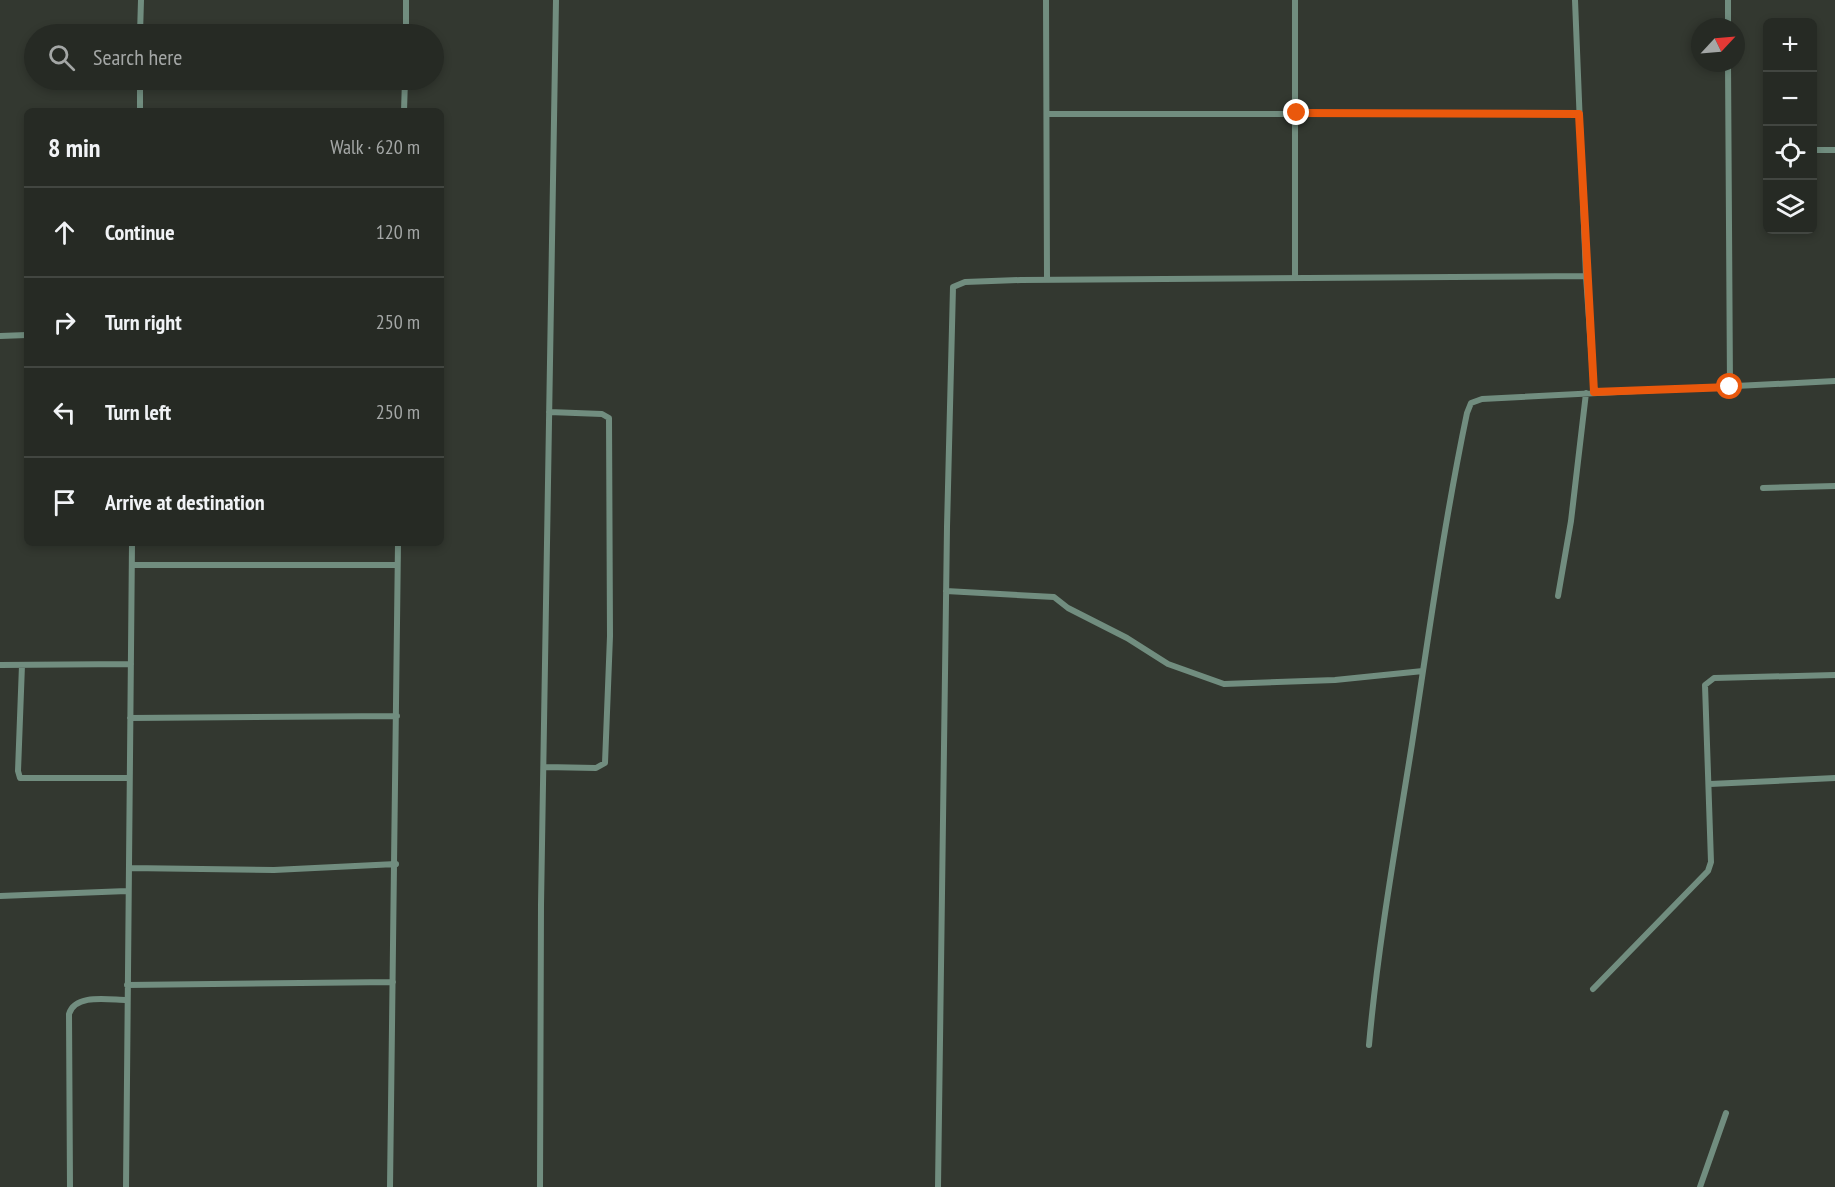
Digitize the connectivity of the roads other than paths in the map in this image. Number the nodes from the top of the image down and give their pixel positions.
1 (141, 0) edge
2 (406, 0) edge
3 (556, 0) edge
4 (1046, 0) edge
5 (1295, 0) edge
6 (1575, 0) edge
7 (1728, 0) edge
8 (1728, 18) edge
9 (141, 24) edge
10 (406, 24) edge
11 (1728, 72) edge
12 (140, 90) edge
13 (405, 90) edge
14 (140, 108) edge
15 (404, 108) edge
16 (1297, 113) junction
17 (1047, 114) junction
18 (1579, 114) junction
19 (1817, 150) edge
20 (1835, 150) edge
21 (1586, 276) junction
22 (1295, 278) junction
23 (1047, 280) junction
24 (24, 335) edge
25 (0, 336) edge
26 (1835, 381) edge
27 (1730, 387) junction
28 (1594, 392) junction
29 (1586, 393) junction
30 (549, 412) junction
31 (1835, 486) edge
32 (1763, 488) dead end
33 (132, 546) edge
34 (398, 546) edge
35 (132, 564) junction
36 (397, 565) junction
37 (946, 591) junction
38 (1558, 596) dead end
39 (131, 664) junction
40 (0, 665) edge
41 (22, 665) junction
42 (1423, 671) junction
43 (1835, 675) edge
44 (397, 716) junction
45 (130, 718) junction
46 (545, 767) junction
47 (129, 778) junction
48 (1835, 778) edge
49 (1710, 784) junction
50 (396, 864) junction
51 (129, 868) junction
52 (128, 891) junction
53 (0, 896) edge
54 (393, 982) junction
55 (127, 985) junction
56 (1593, 989) dead end
57 (127, 1000) junction
58 (1369, 1045) dead end
59 (1726, 1113) dead end
60 (70, 1187) edge
61 (126, 1187) edge
62 (390, 1187) edge
63 (540, 1187) edge
64 (938, 1187) edge
65 (1700, 1187) edge

1 - 9 street
2 - 10 street
3 - 30 street
4 - 17 street
5 - 16 street
6 - 18 street
7 - 8 street
11 - 27 street
12 - 14 street
13 - 15 street
16 - 17 street
16 - 18 street
16 - 22 street
17 - 23 street
18 - 21 street
19 - 20 street
21 - 22 street
21 - 28 street
22 - 23 street
23 - 37 street
24 - 25 street
26 - 27 street
27 - 28 street
28 - 29 street
29 - 38 street
29 - 42 street
30 - 46 street
30 - 46 street
31 - 32 street
33 - 35 street
34 - 36 street
35 - 36 street
35 - 39 street
36 - 44 street
37 - 42 street
37 - 64 street
39 - 41 street
39 - 45 street
40 - 41 street
41 - 47 street
42 - 58 street
43 - 49 street
44 - 45 street
44 - 50 street
45 - 47 street
46 - 63 street
47 - 51 street
48 - 49 street
49 - 56 street
50 - 51 street
50 - 54 street
51 - 52 street
52 - 53 street
52 - 55 street
54 - 55 street
54 - 62 street
55 - 57 street
57 - 60 street
57 - 61 street
59 - 65 street

